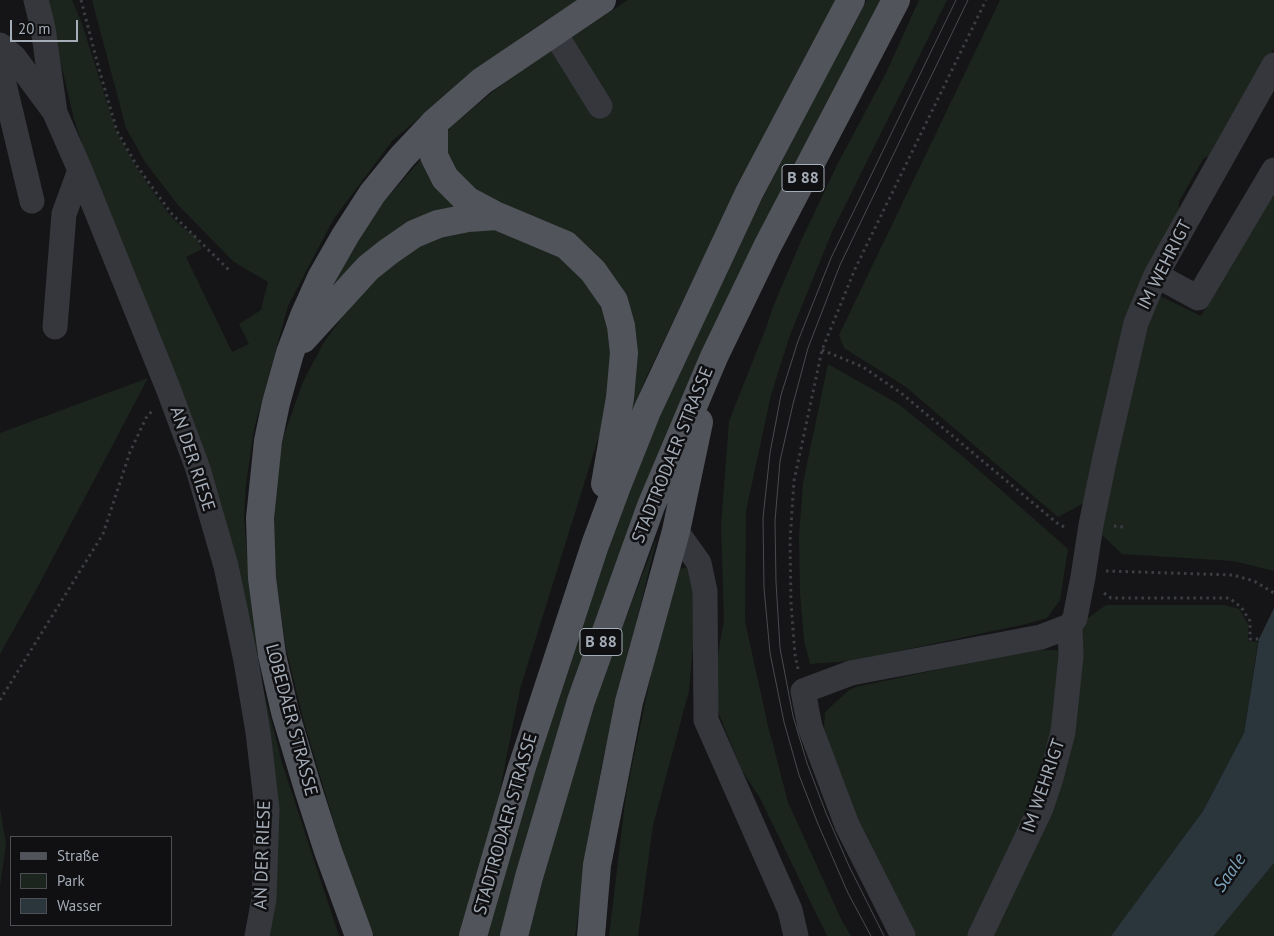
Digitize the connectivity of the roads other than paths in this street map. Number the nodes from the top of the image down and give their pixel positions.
1 (36, 0) edge
2 (602, 0) edge
3 (851, 0) edge
4 (896, 0) edge
5 (554, 32) junction
6 (0, 45) edge
7 (1274, 65) edge
8 (0, 66) edge
9 (600, 106) dead end
10 (55, 113) junction
11 (434, 123) junction
12 (80, 170) junction
13 (1274, 170) edge
14 (32, 201) dead end
15 (497, 216) junction
16 (1156, 275) junction
17 (55, 327) dead end
18 (290, 353) junction
19 (714, 357) junction
20 (676, 531) junction
21 (595, 545) junction
22 (1070, 626) junction
23 (257, 936) edge
24 (359, 936) edge
25 (474, 936) edge
26 (514, 936) edge
27 (591, 936) edge
28 (796, 936) edge
29 (903, 936) edge
30 (980, 936) edge

1 - 10 street, AN DER RIESE
2 - 5 main road, LOBEDAER STRASSE
3 - 21 main road, STADTRODAER STRASSE / B 88
4 - 19 main road, STADTRODAER STRASSE / B 88
5 - 9 street
5 - 11 main road, LOBEDAER STRASSE
6 - 10 street
7 - 16 street, IM WEHRIGT
8 - 14 street
10 - 12 street, AN DER RIESE
11 - 15 main road
11 - 18 main road, LOBEDAER STRASSE
12 - 17 street
12 - 23 street, AN DER RIESE
13 - 16 street
15 - 18 main road
15 - 21 main road
16 - 22 street, IM WEHRIGT
18 - 24 main road, LOBEDAER STRASSE
19 - 20 main road
19 - 26 main road, STADTRODAER STRASSE / B 88
20 - 27 main road
20 - 28 street
21 - 25 main road, STADTRODAER STRASSE / B 88
22 - 29 street
22 - 30 street, IM WEHRIGT

